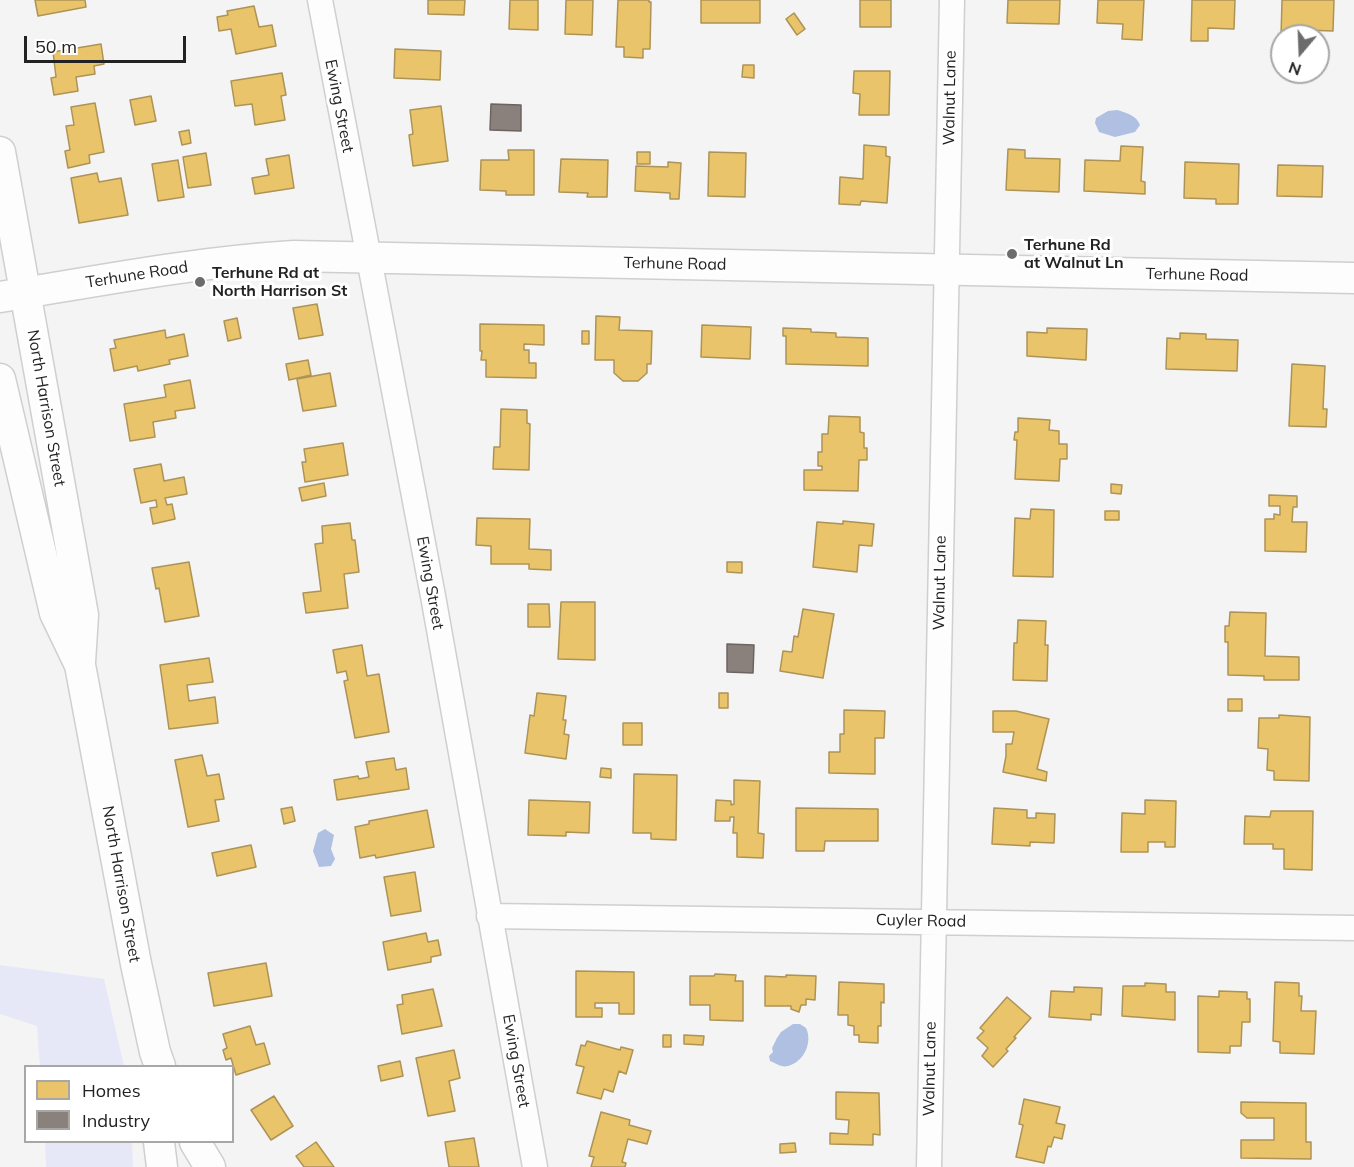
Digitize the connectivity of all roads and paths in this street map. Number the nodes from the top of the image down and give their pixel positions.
1 (320, 0) edge
2 (952, 0) edge
3 (0, 152) edge
4 (368, 258) junction
5 (946, 270) junction
6 (1354, 278) edge
7 (13, 295) edge
8 (0, 380) edge
9 (80, 665) junction
10 (489, 916) junction
11 (933, 921) junction
12 (1354, 928) edge
13 (157, 1062) edge
14 (159, 1143) edge
15 (196, 1143) edge
16 (162, 1167) edge
17 (210, 1167) edge
18 (535, 1167) edge
19 (928, 1167) edge

1 - 4 street, Ewing Street
2 - 5 street, Walnut Lane
3 - 7 street, North Harrison Street
4 - 5 street, Terhune Road
4 - 7 street, Terhune Road
4 - 10 street, Ewing Street
5 - 6 street, Terhune Road
5 - 11 street, Walnut Lane
7 - 9 street, North Harrison Street
8 - 9 street, North Harrison Street
9 - 13 street, North Harrison Street
10 - 11 street, Cuyler Road
10 - 18 street, Ewing Street
11 - 12 street, Cuyler Road
11 - 19 street, Walnut Lane
14 - 16 street
15 - 17 street

